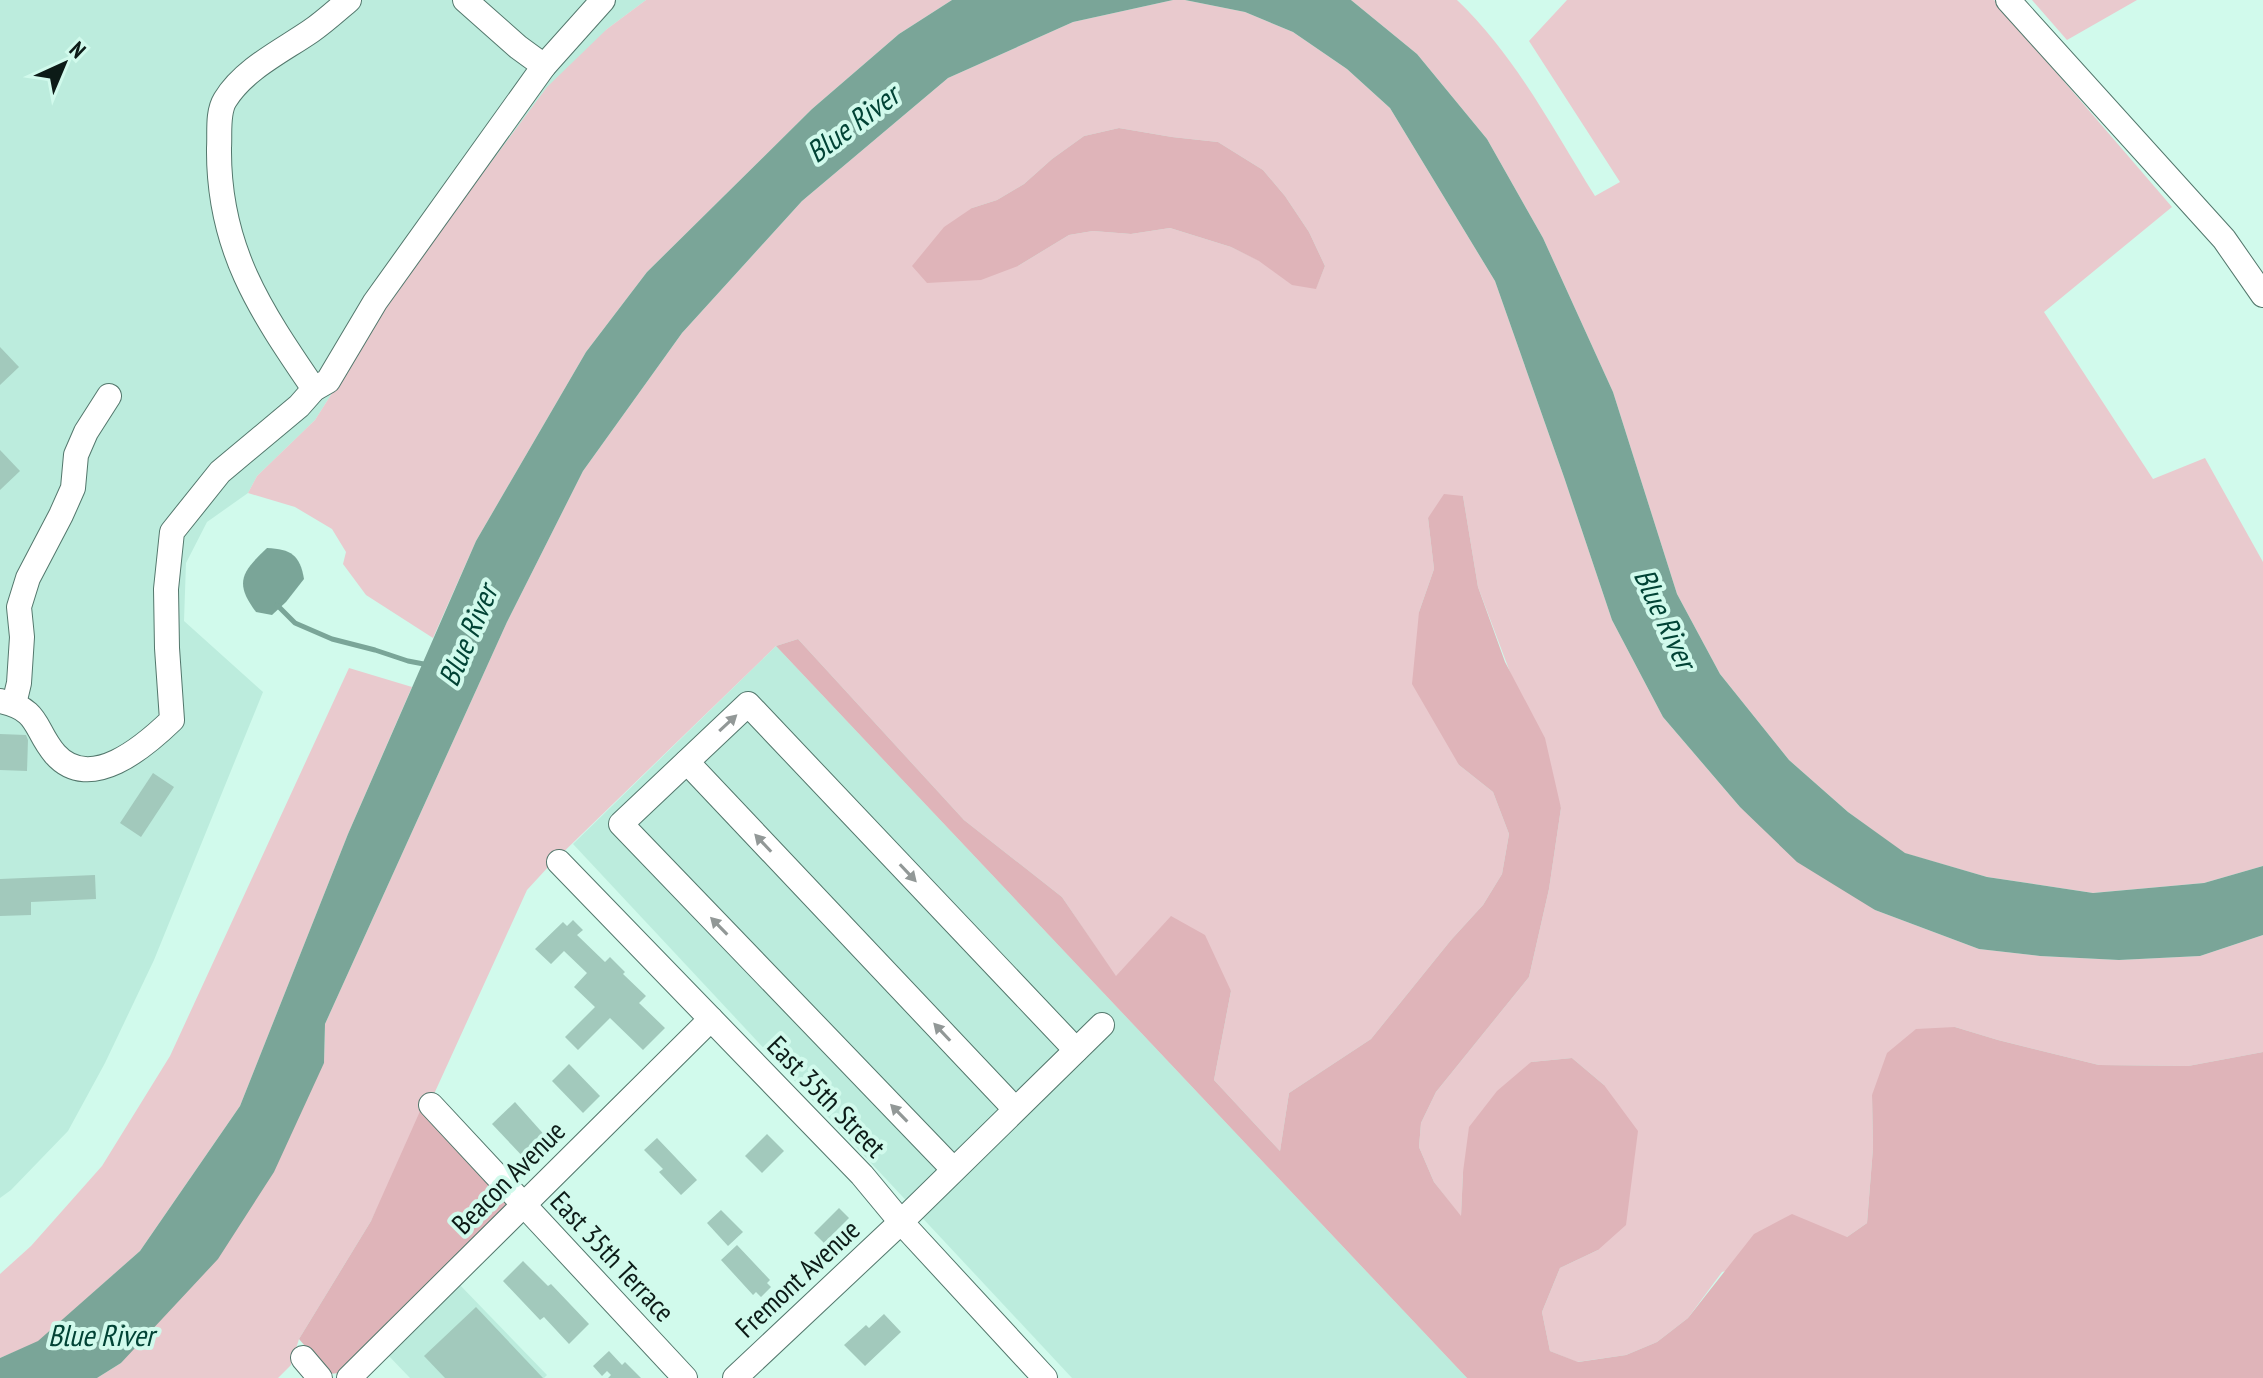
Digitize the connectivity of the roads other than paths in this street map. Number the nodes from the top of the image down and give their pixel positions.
1 (349, 0) edge
2 (465, 0) edge
3 (603, 0) edge
4 (2008, 0) edge
5 (544, 66) junction
6 (2263, 295) edge
7 (314, 389) junction
8 (109, 396) dead end
9 (7, 702) edge
10 (687, 762) junction
11 (559, 862) dead end
12 (711, 1019) junction
13 (1102, 1025) dead end
14 (1076, 1050) junction
15 (431, 1105) dead end
16 (1015, 1109) junction
17 (953, 1169) junction
18 (523, 1204) junction
19 (901, 1222) junction
20 (303, 1358) dead end
21 (320, 1378) edge
22 (349, 1378) edge
23 (685, 1378) edge
24 (735, 1378) edge
25 (1045, 1378) edge

1 - 7 street
2 - 5 street
3 - 5 street
4 - 6 street
5 - 7 street
7 - 9 street
8 - 9 street
10 -> 14 street
16 -> 10 street
17 -> 10 street
11 - 12 street, East 35th Street
12 - 18 street, Beacon Avenue
12 - 19 street, East 35th Street
13 - 14 street, Fremont Avenue
14 - 16 street, Fremont Avenue
15 - 18 street, East 35th Terrace
16 - 17 street, Fremont Avenue
17 - 19 street, Fremont Avenue
18 - 22 street, Beacon Avenue
18 - 23 street, East 35th Terrace
19 - 24 street, Fremont Avenue
19 - 25 street, East 35th Street
20 - 21 street

